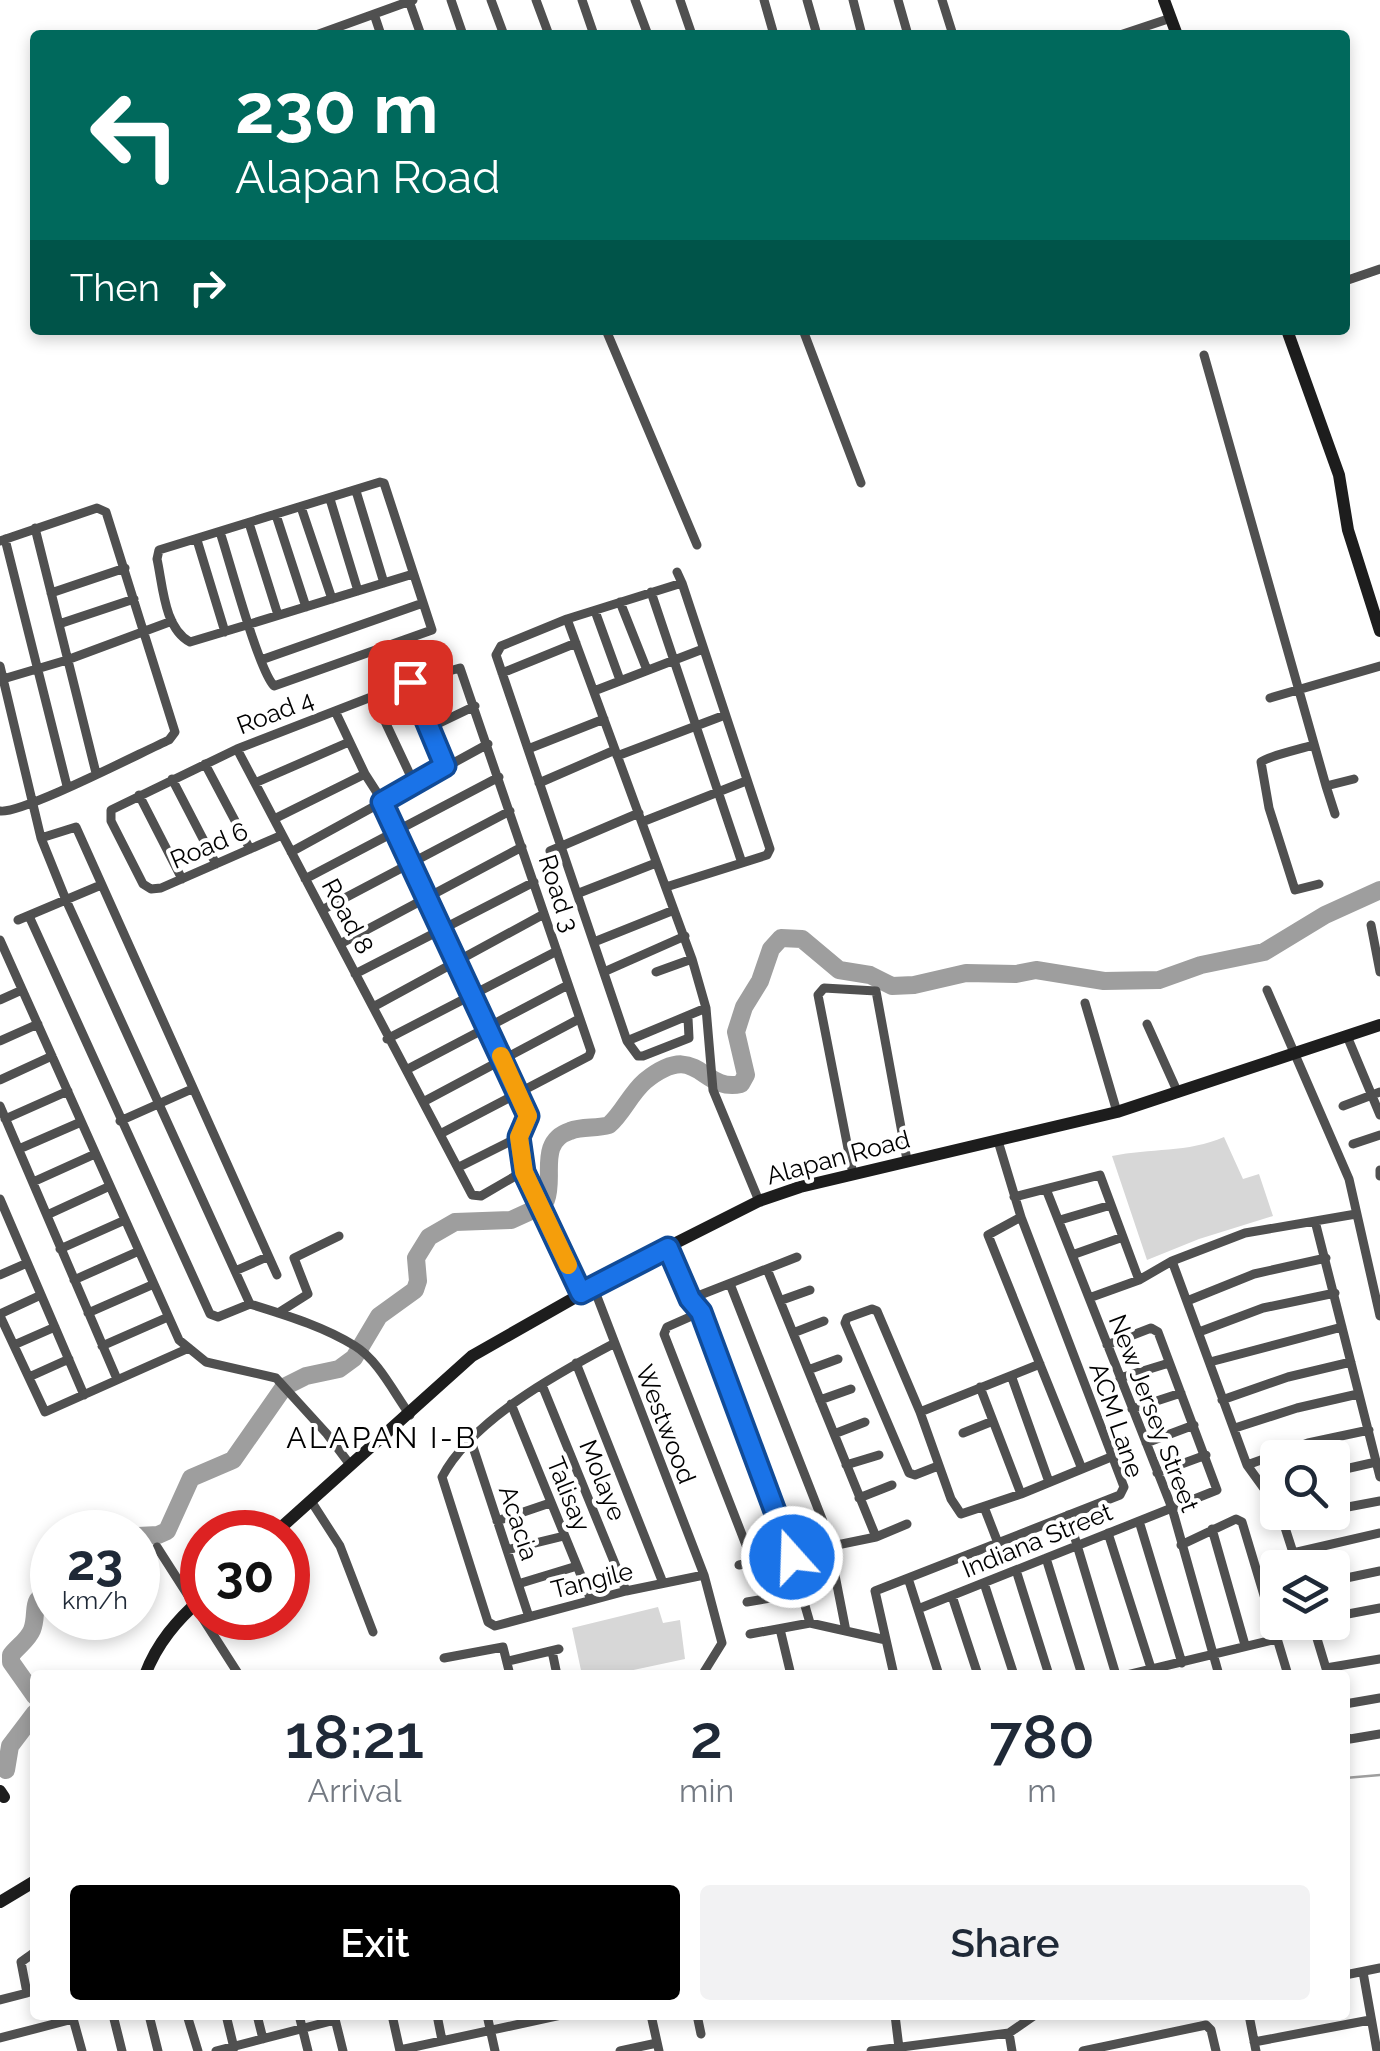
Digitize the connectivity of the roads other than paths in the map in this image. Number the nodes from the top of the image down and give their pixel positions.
1 (451, 0) edge
2 (491, 0) edge
3 (536, 0) edge
4 (582, 0) edge
5 (635, 0) edge
6 (680, 0) edge
7 (764, 0) edge
8 (807, 0) edge
9 (853, 0) edge
10 (898, 0) edge
11 (942, 0) edge
12 (1164, 0) edge
13 (411, 1) edge
14 (374, 14) junction
15 (1170, 18) junction
16 (340, 30) edge
17 (379, 30) edge
18 (420, 30) edge
19 (461, 30) edge
20 (502, 30) edge
21 (547, 30) edge
22 (592, 30) edge
23 (646, 30) edge
24 (690, 30) edge
25 (773, 30) edge
26 (816, 30) edge
27 (861, 30) edge
28 (907, 30) edge
29 (951, 30) edge
30 (1135, 30) edge
31 (1175, 30) edge
32 (1380, 269) edge
33 (1350, 279) edge
34 (608, 335) edge
35 (806, 335) edge
36 (1289, 335) edge
37 (1204, 355) dead end
38 (861, 482) dead end
39 (356, 491) junction
40 (330, 499) junction
41 (301, 507) junction
42 (276, 515) junction
43 (249, 523) junction
44 (35, 528) junction
45 (220, 532) junction
46 (3, 540) edge
47 (197, 540) junction
48 (697, 545) dead end
49 (125, 568) junction
50 (677, 572) dead end
51 (413, 574) junction
52 (682, 582) junction
53 (384, 583) junction
54 (358, 590) junction
55 (651, 592) junction
56 (51, 593) junction
57 (134, 599) junction
58 (332, 599) junction
59 (620, 602) junction
60 (423, 604) junction
61 (306, 607) junction
62 (595, 610) junction
63 (278, 616) junction
64 (567, 619) junction
65 (172, 622) junction
66 (58, 624) junction
67 (250, 624) junction
68 (1380, 630) edge
69 (144, 631) junction
70 (224, 632) junction
71 (576, 644) junction
72 (703, 649) junction
73 (67, 660) junction
74 (261, 660) junction
75 (674, 660) junction
76 (0, 666) edge
77 (1380, 666) edge
78 (460, 668) joint
79 (39, 670) junction
80 (647, 670) junction
81 (502, 673) junction
82 (3, 679) junction
83 (620, 680) junction
84 (410, 682) junction
85 (594, 690) junction
86 (1299, 691) junction
87 (374, 696) junction
88 (1270, 698) dead end
89 (475, 706) junction
90 (335, 711) junction
91 (725, 715) junction
92 (604, 719) junction
93 (697, 725) junction
94 (429, 728) junction
95 (350, 742) junction
96 (488, 744) junction
97 (1313, 745) junction
98 (237, 748) junction
99 (528, 750) junction
100 (616, 753) junction
101 (205, 764) junction
102 (445, 766) junction
103 (96, 773) junction
104 (365, 774) junction
105 (499, 777) junction
106 (172, 779) junction
107 (1354, 779) dead end
108 (746, 781) junction
109 (414, 782) junction
110 (255, 783) junction
111 (539, 783) junction
112 (67, 786) junction
113 (1326, 786) junction
114 (720, 791) junction
115 (139, 795) junction
116 (382, 802) junction
117 (33, 803) junction
118 (0, 811) edge
119 (510, 811) junction
120 (1335, 814) dead end
121 (640, 817) junction
122 (274, 819) junction
123 (395, 831) junction
124 (282, 835) junction
125 (42, 838) junction
126 (561, 845) junction
127 (522, 848) junction
128 (250, 849) junction
129 (550, 850) dead end
130 (291, 852) junction
131 (742, 862) junction
132 (656, 863) junction
133 (216, 864) junction
134 (412, 864) junction
135 (182, 879) junction
136 (305, 879) junction
137 (534, 882) junction
138 (1319, 884) dead end
139 (101, 885) junction
140 (151, 888) joint
141 (666, 888) junction
142 (579, 894) junction
143 (428, 897) junction
144 (66, 900) junction
145 (322, 910) junction
146 (674, 910) junction
147 (544, 914) junction
148 (30, 916) junction
149 (18, 920) dead end
150 (1371, 926) dead end
151 (442, 928) junction
152 (684, 936) junction
153 (0, 940) edge
154 (594, 942) junction
155 (340, 944) junction
156 (557, 951) junction
157 (4, 960) edge
158 (692, 960) junction
159 (455, 962) junction
160 (606, 971) junction
161 (656, 972) dead end
162 (1380, 972) edge
163 (355, 974) junction
164 (568, 986) junction
165 (22, 990) junction
166 (1267, 990) dead end
167 (472, 995) junction
168 (0, 1000) edge
169 (1085, 1003) dead end
170 (373, 1007) junction
171 (706, 1008) junction
172 (688, 1018) junction
173 (580, 1019) junction
174 (38, 1024) junction
175 (1147, 1024) dead end
176 (1380, 1025) edge
177 (485, 1027) junction
178 (1347, 1036) junction
179 (388, 1039) junction
180 (627, 1041) junction
181 (0, 1042) edge
182 (1293, 1054) junction
183 (52, 1056) junction
184 (503, 1058) junction
185 (406, 1070) junction
186 (0, 1080) edge
187 (192, 1089) junction
188 (68, 1091) junction
189 (519, 1092) junction
190 (1178, 1093) junction
191 (1376, 1094) edge
192 (423, 1102) junction
193 (159, 1104) junction
194 (0, 1106) edge
195 (1342, 1106) dead end
196 (1117, 1112) junction
197 (1380, 1115) edge
198 (6, 1119) junction
199 (120, 1121) junction
200 (81, 1122) junction
201 (440, 1134) junction
202 (1380, 1135) edge
203 (519, 1137) junction
204 (998, 1141) junction
205 (1353, 1144) dead end
206 (19, 1150) junction
207 (96, 1154) junction
208 (907, 1160) junction
209 (459, 1167) junction
210 (524, 1172) junction
211 (853, 1174) junction
212 (33, 1182) junction
213 (110, 1186) junction
214 (1046, 1189) junction
215 (1014, 1197) junction
216 (0, 1198) edge
217 (759, 1202) junction
218 (1111, 1206) junction
219 (1356, 1214) junction
220 (47, 1215) junction
221 (1021, 1217) junction
222 (126, 1220) junction
223 (1060, 1220) junction
224 (1315, 1221) junction
225 (13, 1228) junction
226 (0, 1234) edge
227 (339, 1236) dead end
228 (1123, 1237) junction
229 (668, 1248) junction
230 (60, 1249) junction
231 (139, 1251) junction
232 (1072, 1255) junction
233 (267, 1256) junction
234 (797, 1257) dead end
235 (1326, 1258) junction
236 (1172, 1261) junction
237 (28, 1263) junction
238 (767, 1269) junction
239 (235, 1271) junction
240 (0, 1275) edge
241 (276, 1275) dead end
242 (74, 1280) junction
243 (1139, 1280) junction
244 (154, 1284) junction
245 (730, 1284) junction
246 (587, 1290) junction
247 (810, 1290) dead end
248 (1335, 1293) junction
249 (41, 1295) junction
250 (1089, 1298) junction
251 (690, 1299) junction
252 (782, 1300) junction
253 (1188, 1300) junction
254 (250, 1304) junction
255 (701, 1312) junction
256 (88, 1313) junction
257 (278, 1313) junction
258 (0, 1315) edge
259 (168, 1316) junction
260 (1380, 1316) edge
261 (824, 1321) dead end
262 (55, 1327) junction
263 (1342, 1327) junction
264 (1199, 1332) junction
265 (793, 1334) junction
266 (613, 1344) junction
267 (1108, 1344) junction
268 (14, 1345) junction
269 (102, 1346) junction
270 (189, 1348) junction
271 (69, 1359) junction
272 (838, 1359) dead end
273 (1210, 1362) junction
274 (1351, 1362) junction
275 (1169, 1363) junction
276 (576, 1364) junction
277 (1040, 1364) junction
278 (808, 1370) junction
279 (29, 1378) junction
280 (1012, 1378) junction
281 (1120, 1378) junction
282 (117, 1379) junction
283 (542, 1385) junction
284 (980, 1387) junction
285 (851, 1389) dead end
286 (1181, 1392) junction
287 (84, 1394) junction
288 (1358, 1394) junction
289 (820, 1400) junction
290 (1222, 1400) junction
291 (512, 1404) junction
292 (1132, 1409) junction
293 (920, 1412) junction
294 (410, 1415) junction
295 (994, 1421) junction
296 (864, 1422) dead end
297 (1194, 1425) junction
298 (1235, 1428) junction
299 (1369, 1430) junction
300 (964, 1433) dead end
301 (834, 1434) junction
302 (472, 1441) junction
303 (1146, 1443) junction
304 (879, 1454) dead end
305 (1206, 1454) junction
306 (1111, 1457) junction
307 (1376, 1462) junction
308 (846, 1465) junction
309 (1246, 1465) junction
310 (351, 1466) junction
311 (938, 1466) junction
312 (1082, 1468) junction
313 (1350, 1468) edge
314 (1157, 1473) junction
315 (1380, 1477) edge
316 (1260, 1480) edge
317 (1049, 1482) junction
318 (892, 1485) dead end
319 (1021, 1494) junction
320 (860, 1498) junction
321 (1380, 1501) edge
322 (311, 1502) junction
323 (550, 1503) junction
324 (984, 1507) junction
325 (1350, 1507) edge
326 (1172, 1508) junction
327 (302, 1510) edge
328 (1068, 1515) junction
329 (1139, 1520) junction
330 (497, 1521) junction
331 (908, 1524) dead end
332 (1212, 1529) junction
333 (1108, 1533) junction
334 (1380, 1533) edge
335 (564, 1536) junction
336 (876, 1537) junction
337 (998, 1543) junction
338 (1078, 1545) junction
339 (1180, 1545) junction
340 (833, 1547) junction
341 (507, 1550) junction
342 (1306, 1550) edge
343 (160, 1552) edge
344 (1046, 1558) junction
345 (753, 1563) junction
346 (739, 1565) dead end
347 (577, 1566) junction
348 (794, 1567) junction
349 (834, 1570) dead end
350 (1016, 1570) junction
351 (1380, 1571) edge
352 (704, 1575) junction
353 (1350, 1577) edge
354 (180, 1578) edge
355 (908, 1578) junction
356 (1260, 1582) edge
357 (664, 1583) junction
358 (984, 1583) junction
359 (518, 1584) junction
360 (626, 1591) junction
361 (801, 1592) junction
362 (952, 1596) junction
363 (591, 1600) junction
364 (747, 1602) dead end
365 (1380, 1608) edge
366 (918, 1609) junction
367 (1350, 1614) edge
368 (530, 1617) junction
369 (180, 1619) edge
370 (810, 1623) junction
371 (780, 1629) junction
372 (846, 1631) junction
373 (373, 1632) dead end
374 (750, 1634) dead end
375 (219, 1640) edge
376 (886, 1640) junction
377 (1272, 1640) edge
378 (1277, 1640) edge
379 (1317, 1640) edge
380 (1245, 1645) junction
381 (1215, 1654) junction
382 (444, 1658) dead end
383 (1380, 1660) edge
384 (508, 1661) junction
385 (1182, 1663) junction
386 (1151, 1668) junction
387 (148, 1670) edge
388 (236, 1670) edge
389 (509, 1670) edge
390 (557, 1670) edge
391 (705, 1670) edge
392 (790, 1670) edge
393 (893, 1670) edge
394 (937, 1670) edge
395 (976, 1670) edge
396 (1012, 1670) edge
397 (1047, 1670) edge
398 (1080, 1670) edge
399 (1115, 1670) edge
400 (1144, 1670) edge
401 (1218, 1670) edge
402 (1286, 1670) edge
403 (1326, 1670) edge
404 (1336, 1670) edge
405 (1380, 1698) edge
406 (1350, 1703) edge
407 (1380, 1734) edge
408 (1350, 1739) edge
409 (30, 1884) edge
410 (0, 1902) edge
411 (30, 1956) edge
412 (1380, 1968) edge
413 (1362, 1972) junction
414 (1350, 1973) edge
415 (0, 2000) edge
416 (62, 2020) edge
417 (73, 2020) edge
418 (114, 2020) edge
419 (150, 2020) edge
420 (189, 2020) edge
421 (227, 2020) edge
422 (258, 2020) edge
423 (300, 2020) edge
424 (325, 2020) edge
425 (336, 2020) edge
426 (393, 2020) edge
427 (438, 2020) edge
428 (488, 2020) edge
429 (539, 2020) edge
430 (652, 2020) edge
431 (699, 2020) edge
432 (895, 2020) edge
433 (1028, 2020) edge
434 (1250, 2020) edge
435 (1370, 2020) junction
436 (302, 2027) junction
437 (491, 2031) junction
438 (1010, 2033) junction
439 (702, 2034) dead end
440 (0, 2038) edge
441 (263, 2039) junction
442 (442, 2040) junction
443 (1127, 2046) edge
444 (658, 2047) edge
445 (1255, 2047) edge
446 (234, 2048) edge
447 (899, 2049) edge
448 (400, 2050) edge
449 (1088, 2050) edge
450 (82, 2051) edge
451 (122, 2051) edge
452 (158, 2051) edge
453 (198, 2051) edge
454 (216, 2051) edge
455 (308, 2051) edge
456 (343, 2051) edge
457 (495, 2051) edge
458 (620, 2051) edge
459 (871, 2051) edge
460 (1012, 2051) edge
461 (1216, 2051) edge
462 (1377, 2051) edge

1 - 19 street
2 - 20 street
3 - 21 street
4 - 22 street
5 - 23 street
6 - 24 street
7 - 25 street
8 - 26 street
9 - 27 street
10 - 28 street
11 - 29 street
12 - 15 street
13 - 14 street
13 - 18 street
14 - 16 street
14 - 17 street
15 - 30 street
15 - 31 street
32 - 33 street
34 - 48 street
35 - 38 street
36 - 68 street
37 - 86 street
39 - 40 street
39 - 51 street
39 - 53 street
40 - 41 street
40 - 54 street
41 - 42 street
41 - 58 street
42 - 43 street
42 - 61 street
43 - 45 street
43 - 63 street
44 - 46 street
44 - 49 street
44 - 56 street
45 - 47 street
45 - 67 street
46 - 79 street
47 - 65 street
47 - 70 street
49 - 56 street
49 - 57 street
50 - 52 street
51 - 53 street
51 - 60 street
52 - 55 street
52 - 72 street
53 - 54 street
54 - 58 street
55 - 59 street
55 - 75 street
56 - 66 street
57 - 66 street
57 - 69 street
58 - 61 street
59 - 62 street
59 - 80 street
60 - 74 street
60 - 74 street
61 - 63 street
62 - 64 street
62 - 83 street
63 - 67 street
64 - 71 street
64 - 81 street
65 - 69 street
65 - 70 street
66 - 73 street
67 - 70 street
67 - 74 street
69 - 73 street
69 - 103 street
71 - 81 street
71 - 85 street
72 - 75 street
72 - 91 street
73 - 79 street
73 - 103 street
75 - 80 street
75 - 93 street
76 - 82 street
77 - 86 street
78 - 84 street, Road 4
78 - 89 street, Road 3
79 - 82 street
79 - 112 street
80 - 83 street
81 - 99 street
82 - 117 street
83 - 85 street
84 - 87 street, Road 4
84 - 94 street
85 - 92 street
86 - 88 street
86 - 97 street
87 - 90 street, Road 4
87 - 109 street
89 - 94 street
89 - 96 street, Road 3
90 - 95 street
90 - 98 street, Road 4
91 - 93 street
91 - 108 street
92 - 99 street
92 - 100 street
93 - 100 street
93 - 114 street
94 - 102 street
95 - 104 street
95 - 110 street
96 - 102 street
96 - 105 street, Road 3
97 - 113 street
97 - 138 street
98 - 101 street, Road 4
98 - 110 street, Road 8
99 - 111 street
100 - 111 street
100 - 121 street
101 - 106 street, Road 4
101 - 128 street
102 - 109 street
103 - 112 street
104 - 116 street
104 - 122 street
105 - 119 street, Road 3
105 - 123 street
106 - 115 street, Road 4
106 - 133 street
107 - 113 street
108 - 114 street
108 - 131 street
109 - 116 street
110 - 122 street, Road 8
111 - 126 street
112 - 117 street
113 - 120 street
114 - 121 street
114 - 131 street
115 - 135 street
115 - 140 street, Road 4
116 - 123 street
116 - 130 street
117 - 118 street
117 - 125 street
119 - 127 street, Road 3
119 - 134 street
121 - 126 street
121 - 132 street
122 - 124 street, Road 8
123 - 134 street
123 - 136 street
124 - 128 street, Road 6
124 - 130 street, Road 8
125 - 139 street
125 - 144 street
126 - 129 street
126 - 142 street
127 - 137 street, Road 3
127 - 143 street
128 - 133 street, Road 6
130 - 136 street, Road 8
131 - 141 street
132 - 141 street
132 - 142 street
133 - 135 street, Road 6
134 - 143 street
134 - 145 street
135 - 140 street, Road 6
136 - 145 street, Road 8
137 - 147 street, Road 3
137 - 151 street
139 - 144 street
139 - 187 street
141 - 146 street
142 - 154 street
143 - 151 street
143 - 155 street
144 - 148 street
144 - 193 street
145 - 155 street, Road 8
146 - 152 street
146 - 154 street
147 - 156 street, Road 3
147 - 159 street
148 - 149 street
148 - 199 street
150 - 162 street
151 - 159 street
151 - 163 street
152 - 158 street
152 - 160 street
153 - 157 street
154 - 160 street
155 - 163 street, Road 8
156 - 164 street, Road 3
156 - 167 street
157 - 165 street
158 - 161 street
158 - 171 street
159 - 167 street
159 - 170 street
160 - 180 street
163 - 170 street, Road 8
164 - 173 street, Road 3
164 - 177 street
165 - 168 street
165 - 174 street
166 - 182 street
167 - 177 street
167 - 179 street
169 - 196 street
170 - 179 street, Road 8
171 - 172 street
171 - 217 street
172 - 180 street
172 - 180 street
173 - 184 street
173 - 189 street, Road 3
174 - 181 street
174 - 183 street
175 - 190 street
176 - 178 street, Alapan Road
177 - 184 street
177 - 185 street
178 - 182 street, Alapan Road
178 - 191 street
179 - 185 street, Road 8
182 - 190 street, Alapan Road
182 - 219 street
183 - 186 street
183 - 188 street
184 - 189 street
184 - 192 street
185 - 192 street, Road 8
187 - 193 street
187 - 233 street
188 - 198 street
188 - 200 street
189 - 201 street
189 - 203 street, Westwood
190 - 196 street, Alapan Road
191 - 195 street
191 - 197 street
192 - 201 street, Road 8
193 - 199 street
193 - 239 street
194 - 198 street
196 - 204 street, Alapan Road
198 - 206 street
199 - 254 street
200 - 206 street
200 - 207 street
201 - 209 street, Road 8
202 - 205 street
203 - 209 street
203 - 210 street, Westwood
204 - 208 street, Alapan Road
204 - 215 street, ACM Lane
206 - 212 street
207 - 212 street
207 - 213 street
208 - 211 street, Alapan Road
208 - 211 street
209 - 210 street
210 - 246 street, Westwood
211 - 217 street, Alapan Road
212 - 220 street
213 - 220 street
213 - 222 street
214 - 215 street
214 - 218 street
214 - 223 street, New Jersey Street
215 - 221 street, ACM Lane
216 - 225 street
217 - 229 street, Alapan Road
218 - 223 street
218 - 228 street
219 - 224 street
219 - 260 street
220 - 230 street
221 - 277 street
221 - 306 street, ACM Lane
222 - 230 street
222 - 231 street
223 - 232 street, New Jersey Street
224 - 235 street
224 - 236 street
225 - 226 street
225 - 237 street
227 - 257 street
228 - 232 street
228 - 243 street
229 - 246 street, Alapan Road
229 - 251 street
230 - 242 street
231 - 242 street
231 - 244 street
232 - 250 street, New Jersey Street
233 - 239 street
233 - 241 street
234 - 238 street
235 - 248 street
235 - 253 street
236 - 243 street
236 - 253 street
237 - 240 street
237 - 249 street
238 - 245 street
238 - 252 street
239 - 254 street
242 - 256 street
243 - 250 street
244 - 256 street
244 - 259 street
245 - 251 street
245 - 340 street
246 - 266 street, Westwood
246 - 294 street, Alapan Road
247 - 252 street
248 - 263 street
248 - 264 street
249 - 258 street
249 - 262 street
250 - 267 street, New Jersey Street
251 - 255 street
252 - 265 street
253 - 264 street
254 - 257 street
255 - 345 street
255 - 348 street
256 - 269 street
257 - 294 street
258 - 268 street
259 - 269 street
259 - 270 street
261 - 265 street
262 - 268 street
262 - 271 street
263 - 273 street
263 - 274 street
264 - 273 street
265 - 278 street
266 - 276 street
266 - 352 street, Westwood
267 - 275 street
267 - 281 street, New Jersey Street
268 - 279 street
269 - 282 street
270 - 282 street
270 - 310 street
271 - 279 street
271 - 287 street
272 - 278 street
273 - 290 street
274 - 288 street
274 - 290 street
275 - 281 street
275 - 286 street
276 - 283 street
276 - 357 street
277 - 280 street
277 - 312 street
278 - 289 street
279 - 287 street
280 - 284 street
280 - 317 street
281 - 292 street, New Jersey Street
282 - 287 street
283 - 291 street
283 - 360 street, Molaye
284 - 293 street
284 - 295 street
285 - 289 street
286 - 292 street
286 - 297 street
288 - 298 street
288 - 299 street
289 - 301 street
290 - 298 street
291 - 302 street
291 - 323 street, Talisay
292 - 303 street, New Jersey Street
293 - 311 street
293 - 311 street
294 - 310 street, Alapan Road
295 - 300 street
295 - 319 street
296 - 301 street
297 - 303 street
297 - 305 street
298 - 309 street
299 - 307 street
299 - 309 street
301 - 308 street
302 - 330 street, Acacia
302 - 368 street, Tangile
303 - 314 street, New Jersey Street
304 - 308 street
305 - 314 street
305 - 326 street, Indiana Street
306 - 312 street
306 - 328 street, ACM Lane
307 - 313 street
307 - 315 street
308 - 320 street
309 - 316 street
310 - 322 street, Alapan Road
311 - 324 street
312 - 317 street
314 - 326 street, New Jersey Street
317 - 319 street
318 - 320 street
319 - 324 street
320 - 336 street
321 - 325 street
322 - 327 street, Alapan Road
322 - 373 street
323 - 330 street
323 - 335 street, Talisay
324 - 337 street
326 - 329 street, Indiana Street
326 - 339 street, New Jersey Street
328 - 337 street, ACM Lane
328 - 338 street
329 - 333 street, Indiana Street
329 - 385 street
330 - 341 street, Acacia
331 - 336 street
332 - 339 street
332 - 356 street
332 - 380 street
333 - 338 street, Indiana Street
333 - 386 street
334 - 342 street
335 - 341 street
335 - 347 street, Talisay
336 - 340 street
337 - 355 street, ACM Lane
338 - 344 street, Indiana Street
338 - 399 street
339 - 381 street, New Jersey Street
340 - 348 street
341 - 359 street, Acacia
343 - 354 street
344 - 350 street, Indiana Street
344 - 398 street
345 - 346 street
345 - 348 street
347 - 359 street
347 - 363 street, Talisay
348 - 361 street
349 - 372 street
350 - 358 street, Indiana Street
350 - 397 street
351 - 353 street
352 - 357 street, Tangile
352 - 391 street, Westwood
355 - 366 street
355 - 376 street, ACM Lane
357 - 360 street, Tangile
358 - 362 street, Indiana Street
358 - 396 street
359 - 368 street, Acacia
360 - 363 street, Tangile
361 - 364 street
361 - 370 street
362 - 366 street, Indiana Street
362 - 395 street
363 - 368 street, Tangile
365 - 367 street
366 - 394 street
369 - 387 street
370 - 371 street
370 - 372 street
371 - 374 street
371 - 392 street
372 - 376 street
375 - 388 street
376 - 393 street, ACM Lane
377 - 380 street
378 - 402 street
379 - 403 street
380 - 381 street
381 - 385 street
381 - 401 street, New Jersey Street
382 - 384 street
383 - 404 street
384 - 389 street
384 - 390 street
385 - 386 street
386 - 400 street
405 - 406 street
407 - 408 street
409 - 410 street
411 - 415 street
412 - 413 street
413 - 414 street
413 - 435 street
416 - 440 street
417 - 450 street
418 - 451 street
419 - 452 street
420 - 453 street
421 - 446 street
422 - 441 street
423 - 436 street
424 - 436 street
425 - 456 street
426 - 448 street
427 - 442 street
428 - 437 street
429 - 437 street
430 - 444 street
431 - 439 street
432 - 447 street
433 - 438 street
434 - 445 street
435 - 445 street
435 - 462 street
436 - 441 street
436 - 455 street
437 - 442 street
437 - 457 street
438 - 447 street
438 - 460 street
441 - 446 street
442 - 448 street
443 - 449 street
443 - 461 street
444 - 458 street
446 - 454 street
447 - 459 street

